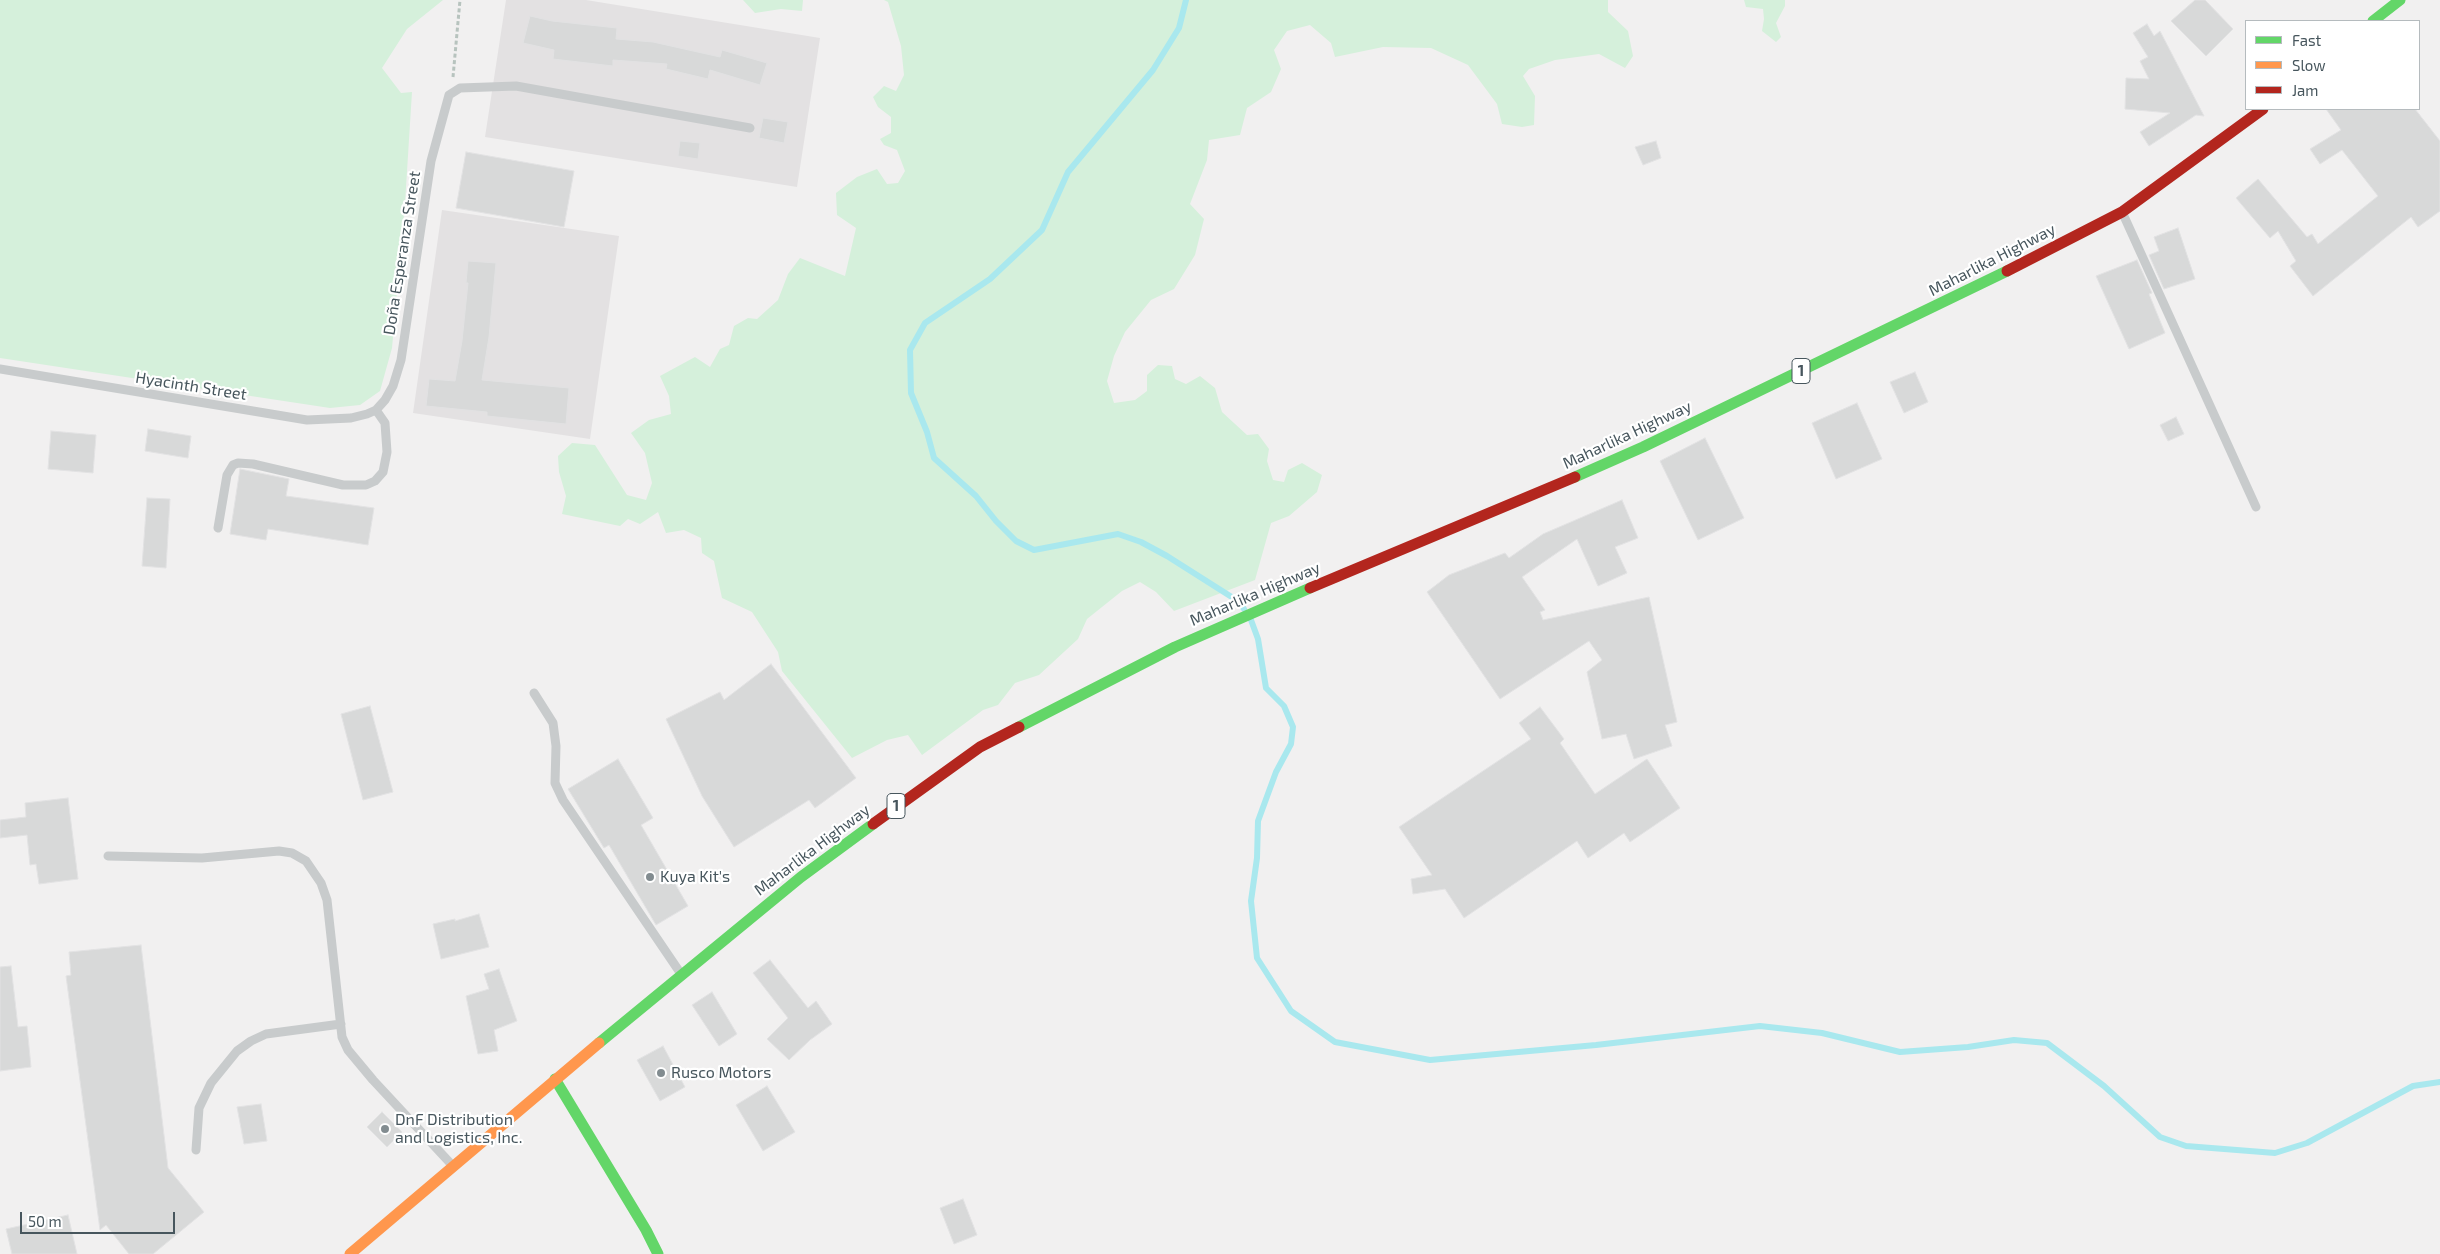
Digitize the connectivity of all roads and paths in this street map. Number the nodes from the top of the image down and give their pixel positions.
1 (460, 0) edge
2 (2400, 0) edge
3 (2374, 20) edge
4 (455, 66) dead end
5 (2262, 110) edge
6 (750, 128) dead end
7 (2122, 212) junction
8 (0, 369) edge
9 (376, 410) junction
10 (2256, 507) dead end
11 (218, 528) dead end
12 (534, 693) dead end
13 (108, 856) dead end
14 (681, 974) junction
15 (340, 1024) junction
16 (555, 1079) junction
17 (196, 1150) dead end
18 (453, 1166) junction
19 (350, 1254) edge
20 (658, 1254) edge

1 - 4 path
2 - 3 main road
5 - 7 main road, Maharlika Highway / 1
6 - 9 lane, Doña Esperanza Street
7 - 10 lane
7 - 14 main road, Maharlika Highway / 1
8 - 9 lane, Hyacinth Street
9 - 11 lane
12 - 14 lane
13 - 15 lane
14 - 16 main road, Maharlika Highway / 1
15 - 17 lane
15 - 18 lane
16 - 18 main road, Maharlika Highway / 1
16 - 20 main road
18 - 19 main road, Maharlika Highway / 1

